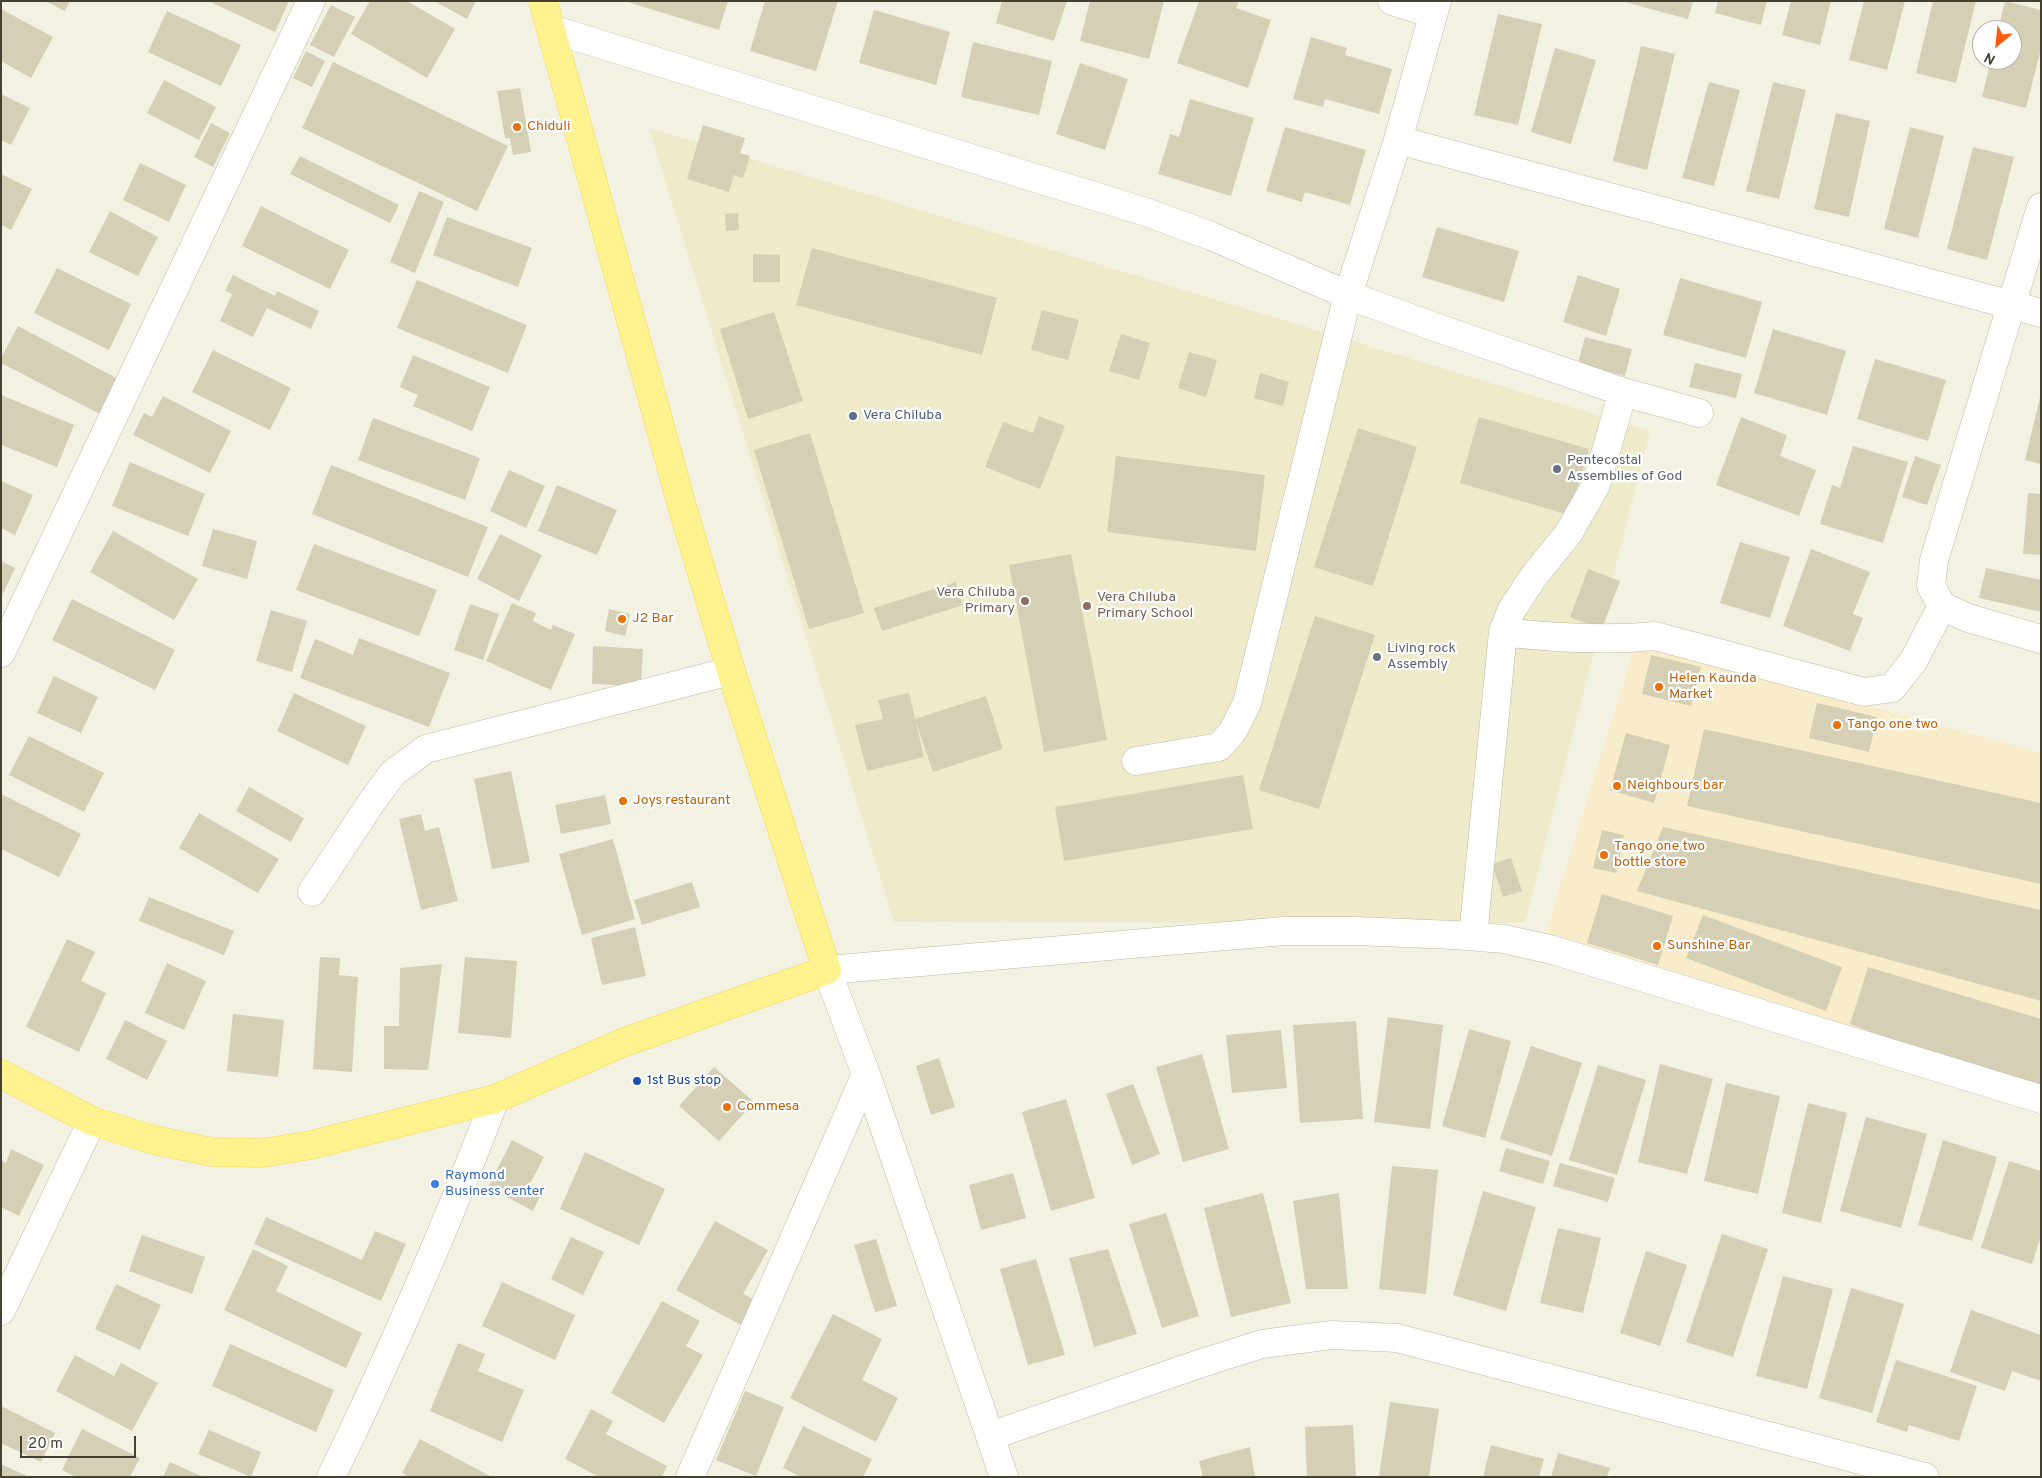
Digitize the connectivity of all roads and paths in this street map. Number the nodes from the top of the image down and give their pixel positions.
1 (311, 1) edge
2 (543, 1) edge
3 (1392, 1) edge
4 (1435, 8) edge
5 (551, 30) junction
6 (1398, 140) junction
7 (2041, 207) edge
8 (1348, 295) junction
9 (2012, 305) junction
10 (2041, 313) edge
11 (1623, 392) junction
12 (1699, 414) dead end
13 (1942, 606) junction
14 (1503, 632) junction
15 (2041, 639) edge
16 (1, 654) edge
17 (731, 671) junction
18 (1136, 761) dead end
19 (312, 892) dead end
20 (1472, 936) junction
21 (827, 970) junction
22 (1, 1074) edge
23 (866, 1074) junction
24 (495, 1099) junction
25 (2041, 1099) edge
26 (92, 1120) junction
27 (1, 1311) edge
28 (990, 1436) junction
29 (331, 1477) edge
30 (690, 1477) edge
31 (1004, 1477) edge
32 (1925, 1477) edge

1 - 16 street
2 - 5 main road
3 - 4 street
4 - 6 street
5 - 8 street
5 - 17 main road
6 - 8 street
6 - 9 street
7 - 9 street
8 - 11 street
8 - 18 street
9 - 10 street
9 - 13 street
11 - 12 street
11 - 14 street
13 - 14 street
13 - 15 street
14 - 20 street
17 - 19 street
17 - 21 main road
20 - 21 street
20 - 25 street
21 - 23 street
21 - 24 main road
22 - 26 main road
23 - 28 street
23 - 30 street
24 - 26 main road
24 - 29 street
26 - 27 street
28 - 31 street
28 - 32 street

